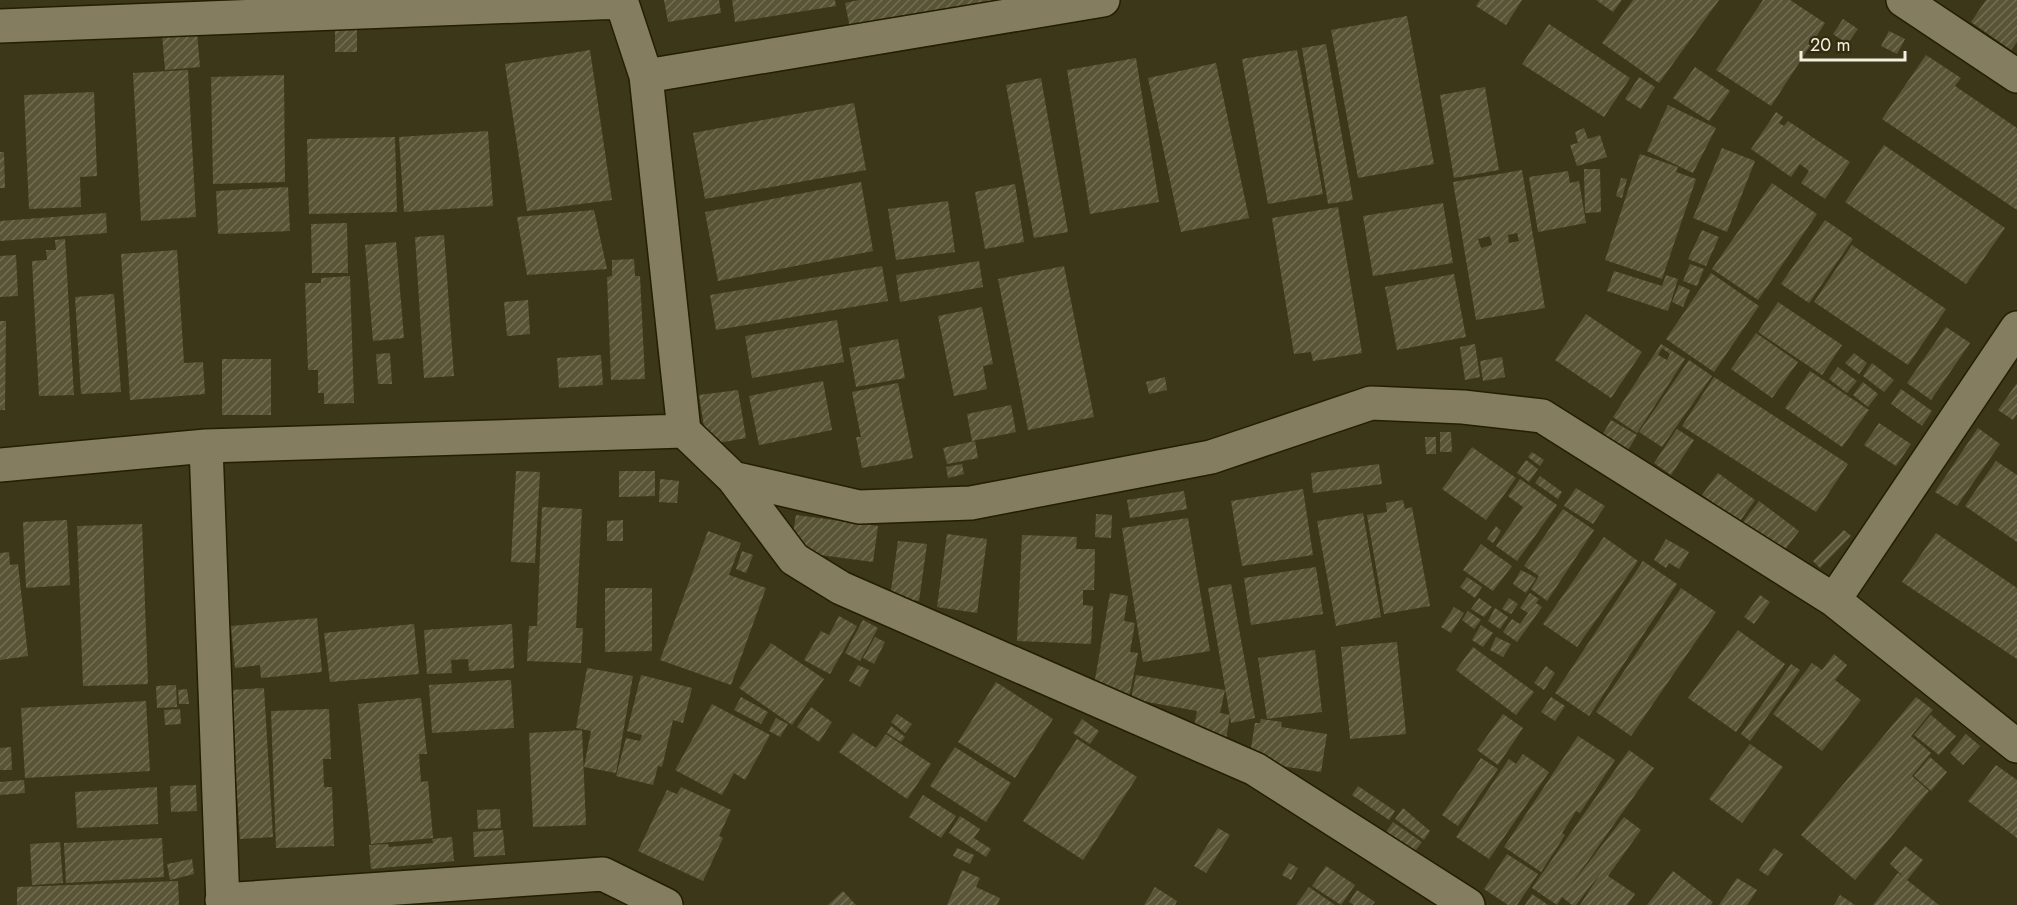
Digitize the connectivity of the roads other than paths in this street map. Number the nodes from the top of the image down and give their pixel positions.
1 (1903, 0) edge
2 (622, 1) edge
3 (1085, 1) edge
4 (0, 26) edge
5 (646, 76) junction
6 (2017, 76) edge
7 (2017, 328) edge
8 (684, 431) junction
9 (206, 446) junction
10 (0, 465) edge
11 (733, 478) junction
12 (1834, 600) junction
13 (2017, 746) edge
14 (222, 903) edge
15 (666, 905) edge
16 (1468, 905) edge

1 - 6 street
2 - 4 street
2 - 5 street
3 - 5 street
5 - 8 street
7 - 12 street
8 - 9 street
8 - 11 street
9 - 10 street
9 - 14 street
11 - 12 street
11 - 16 street
12 - 13 street
14 - 15 street

